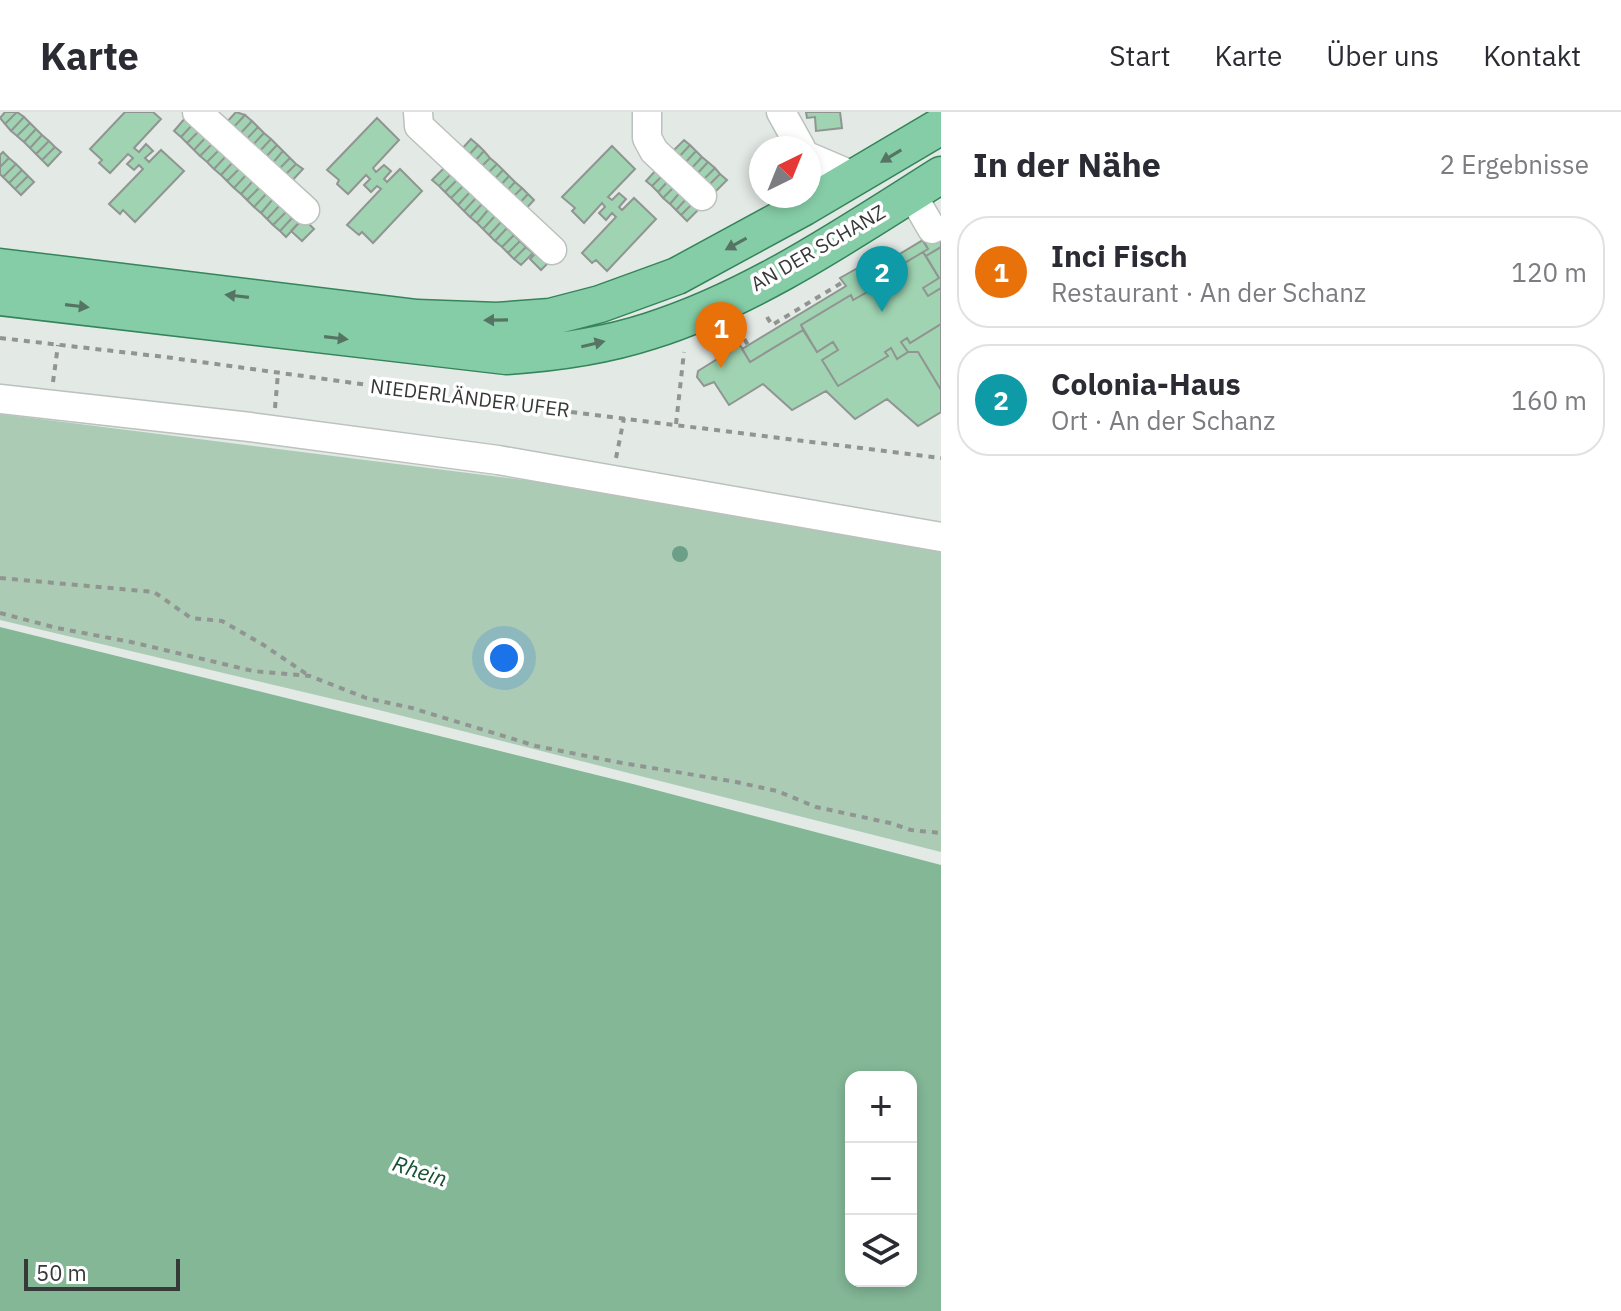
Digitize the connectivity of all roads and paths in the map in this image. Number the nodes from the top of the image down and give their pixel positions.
1 (197, 112) edge
2 (418, 112) edge
3 (647, 112) edge
4 (781, 112) edge
5 (936, 126) edge
6 (794, 136) edge
7 (821, 162) edge
8 (856, 177) junction
9 (926, 184) edge
10 (702, 196) dead end
11 (821, 197) edge
12 (802, 208) edge
13 (803, 208) edge
14 (305, 210) dead end
15 (932, 229) dead end
16 (552, 250) dead end
17 (874, 253) dead end
18 (811, 254) junction
19 (0, 267) edge
20 (865, 269) dead end
21 (843, 282) dead end
22 (0, 297) edge
23 (767, 317) dead end
24 (738, 329) dead end
25 (0, 338) edge
26 (58, 345) junction
27 (748, 345) dead end
28 (684, 352) dead end
29 (278, 373) junction
30 (54, 378) dead end
31 (0, 399) edge
32 (275, 410) dead end
33 (624, 418) junction
34 (676, 424) junction
35 (619, 445) dead end
36 (941, 458) edge
37 (941, 537) edge
38 (0, 578) edge
39 (0, 613) edge
40 (310, 676) junction
41 (941, 833) edge

1 - 14 street
2 - 16 street
3 - 10 street
4 - 6 street
5 -> 8 main road
7 - 8 street
8 - 11 main road
9 - 15 street
9 - 18 main road, AN DER SCHANZ
12 -> 19 main road
13 - 18 main road
17 - 20 path
22 -> 18 main road, AN DER SCHANZ
21 - 23 path
24 - 27 path
25 - 26 path, NIEDERLÄNDER UFER
26 - 29 path, NIEDERLÄNDER UFER
26 - 30 path
28 - 34 path
29 - 32 path
29 - 33 path, NIEDERLÄNDER UFER
31 - 37 street
33 - 34 path, NIEDERLÄNDER UFER
33 - 35 path
34 - 36 path, NIEDERLÄNDER UFER
38 - 40 path
39 - 40 path
40 - 41 path

